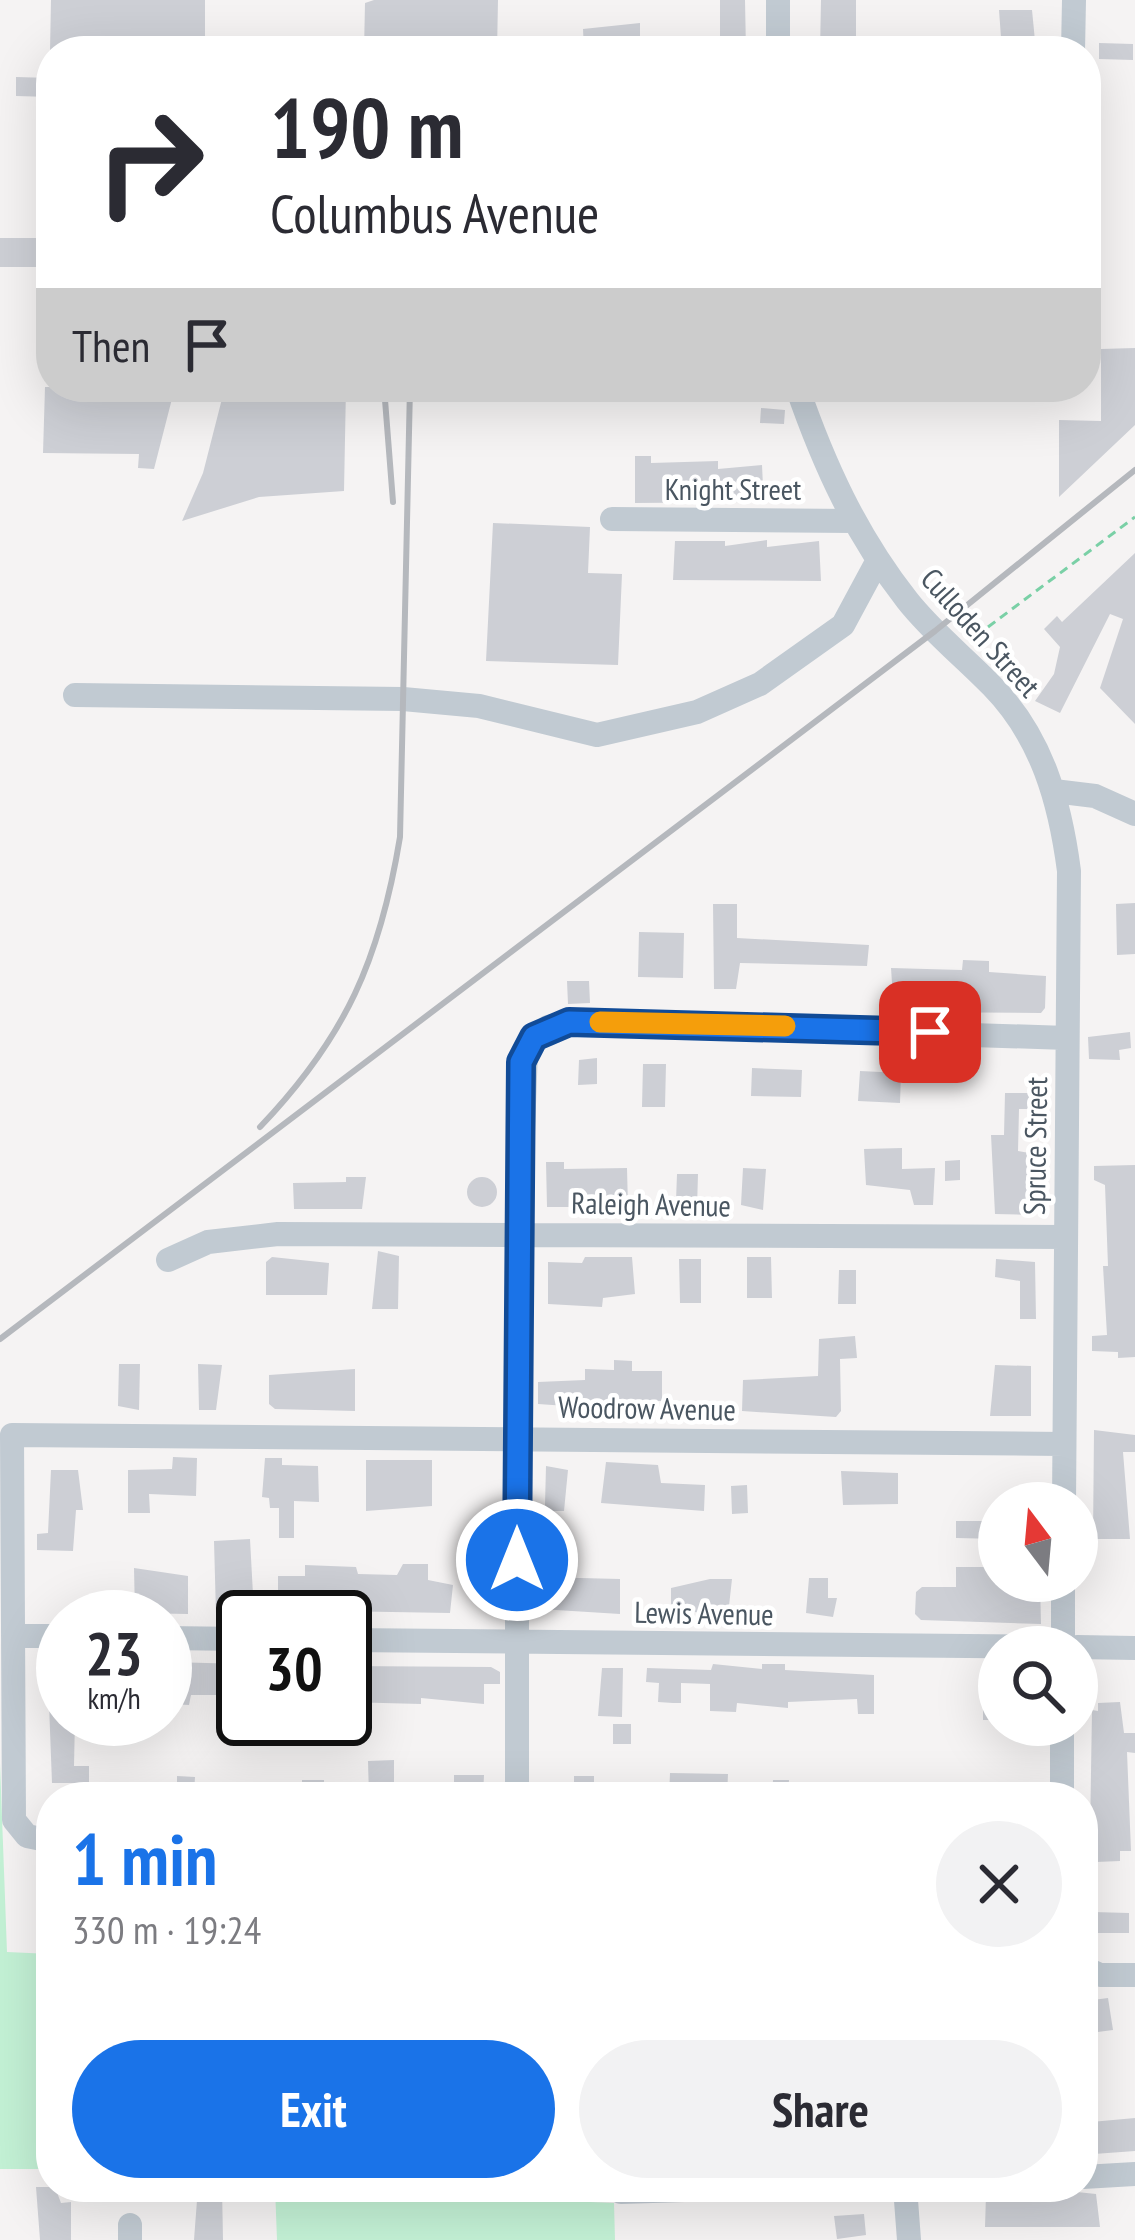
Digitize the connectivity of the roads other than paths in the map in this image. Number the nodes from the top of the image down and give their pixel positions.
1 (778, 0) edge
2 (1074, 0) edge
3 (778, 36) edge
4 (1073, 36) edge
5 (802, 402) edge
6 (612, 520) dead end
7 (853, 521) junction
8 (878, 560) junction
9 (75, 694) dead end
10 (1054, 791) junction
11 (1135, 814) edge
12 (1067, 1038) junction
13 (518, 1234) junction
14 (1065, 1237) junction
15 (168, 1260) dead end
16 (518, 1438) junction
17 (1064, 1444) junction
18 (1064, 1482) edge
19 (13, 1636) junction
20 (36, 1636) edge
21 (372, 1640) edge
22 (516, 1641) junction
23 (978, 1646) edge
24 (1098, 1647) edge
25 (1135, 1648) edge
26 (1062, 1746) edge
27 (517, 1782) edge
28 (1062, 1782) edge
29 (36, 1838) edge
30 (1098, 1974) edge
31 (1135, 1975) edge
32 (1135, 2174) edge
33 (1098, 2176) edge
34 (905, 2202) edge
35 (909, 2240) edge

1 - 3 street
2 - 4 street
5 - 7 street, Culloden Street
6 - 7 street, Knight Street
7 - 8 street, Culloden Street
8 - 9 street
8 - 10 street, Culloden Street
10 - 11 street
10 - 12 street, Spruce Street
12 - 13 street
12 - 14 street, Spruce Street
13 - 14 street, Raleigh Avenue
13 - 15 street, Raleigh Avenue
13 - 16 street
14 - 17 street, Spruce Street
16 - 17 street, Woodrow Avenue
16 - 19 street, Woodrow Avenue
16 - 22 street
17 - 18 street, Spruce Street
19 - 20 street
19 - 29 street
21 - 22 street, Lewis Avenue
22 - 23 street, Lewis Avenue
22 - 27 street
24 - 25 street
26 - 28 street
30 - 31 street
32 - 33 street
34 - 35 street

